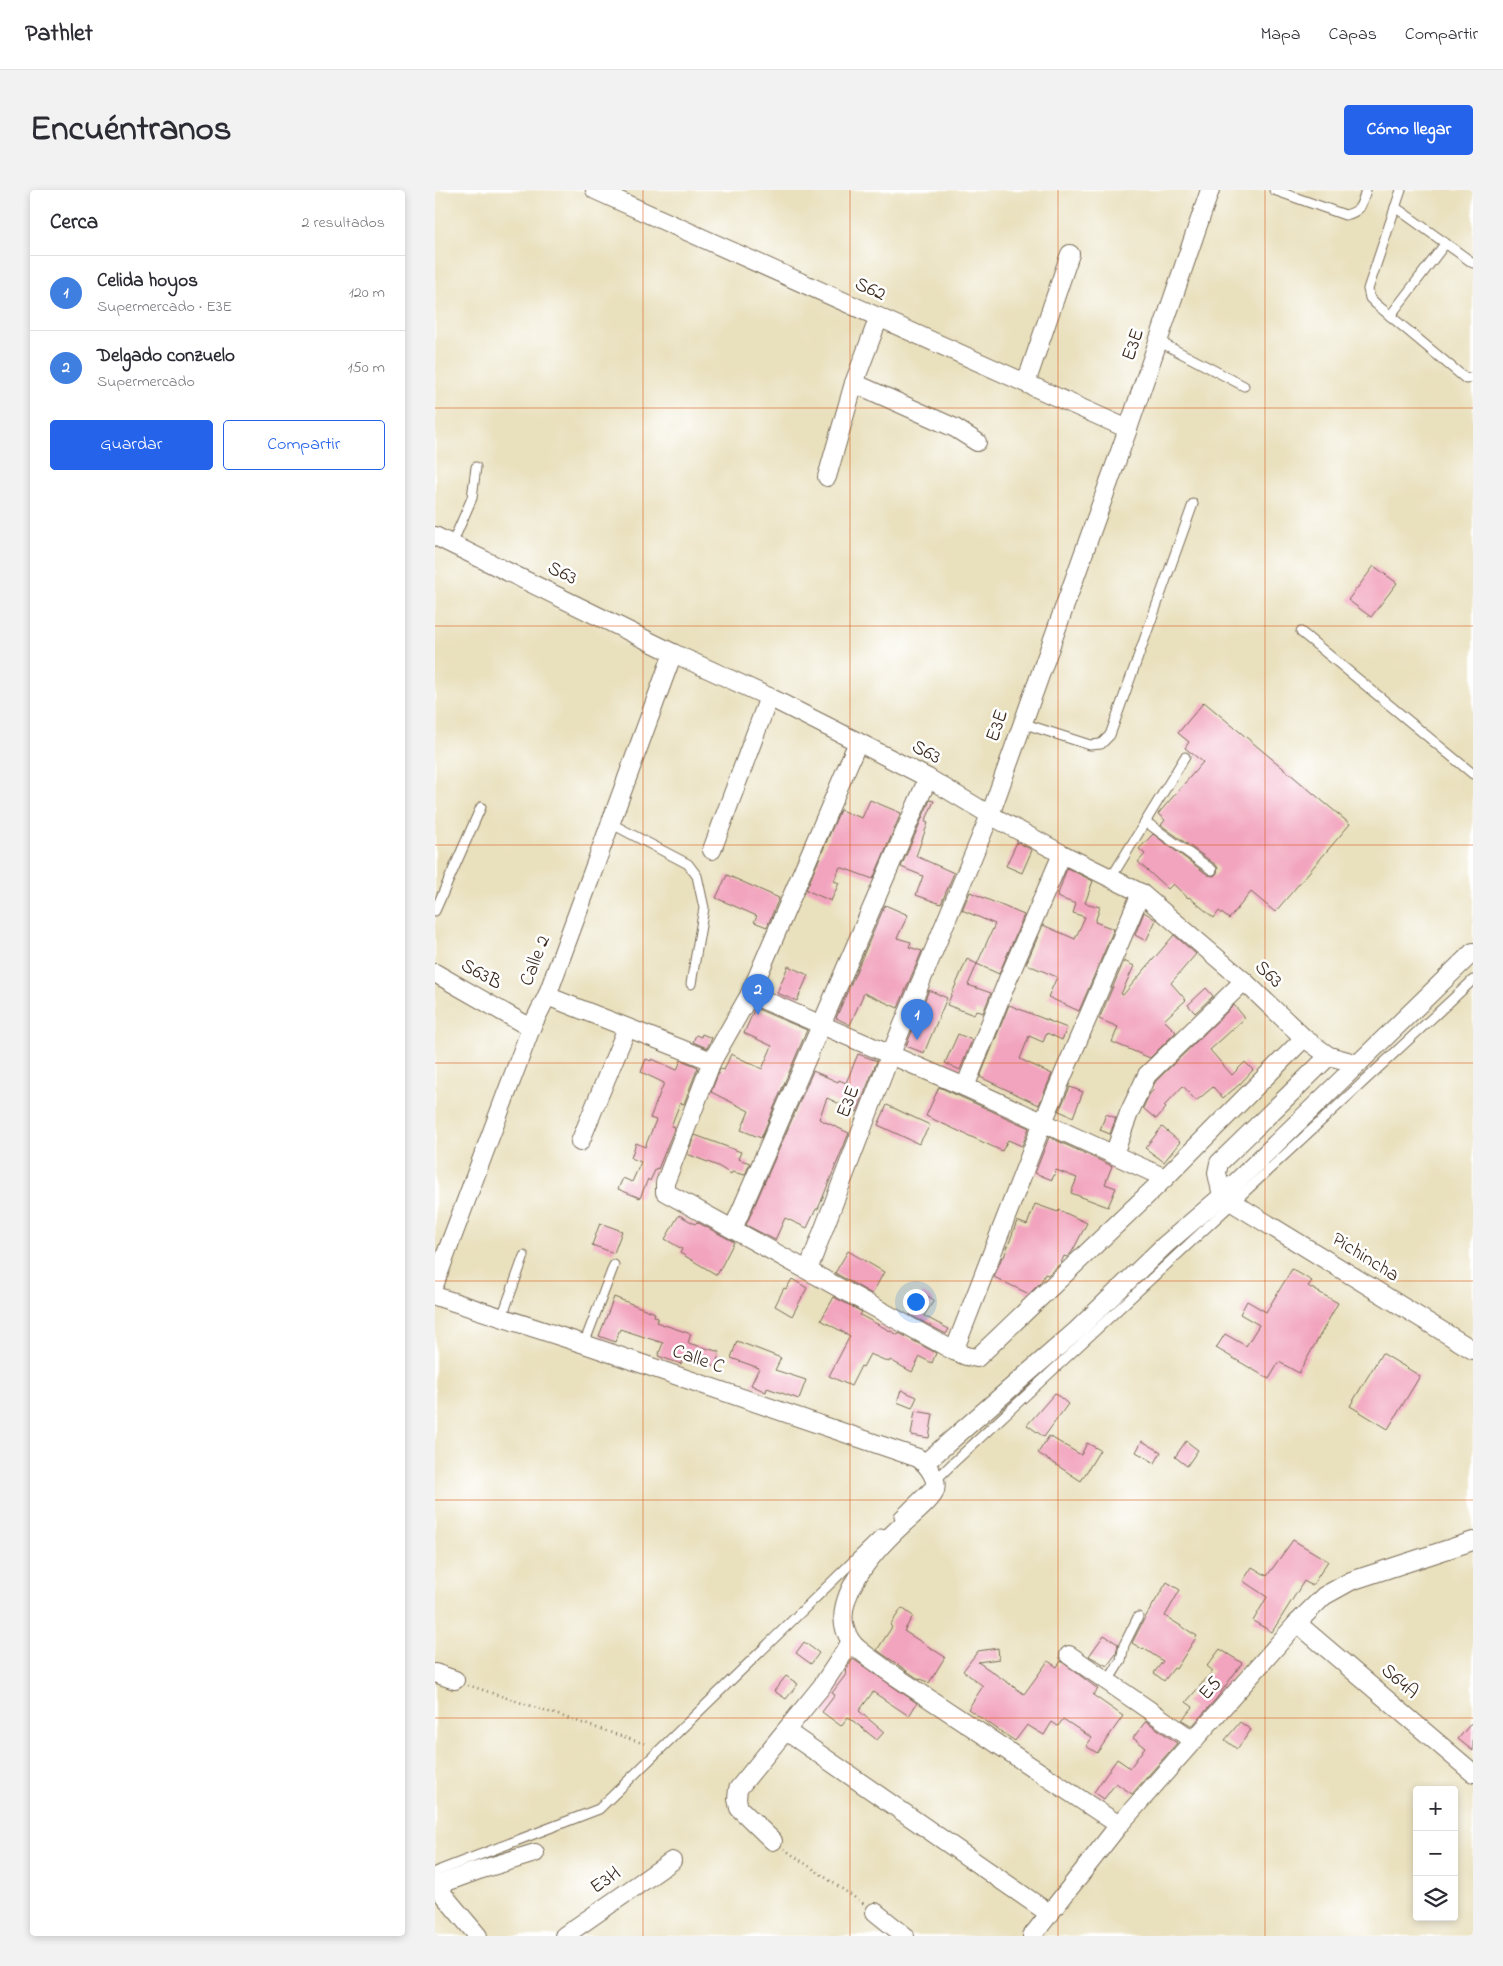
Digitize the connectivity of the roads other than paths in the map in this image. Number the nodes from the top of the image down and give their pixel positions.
1 (595, 190) edge
2 (1210, 190) edge
3 (1273, 190) edge
4 (1366, 190) edge
5 (1401, 190) edge
6 (1395, 207) junction
7 (1445, 244) junction
8 (1069, 254) dead end
9 (1473, 263) edge
10 (1390, 316) junction
11 (879, 317) junction
12 (1158, 341) junction
13 (1473, 378) edge
14 (854, 383) junction
15 (1026, 383) junction
16 (1244, 386) dead end
17 (1128, 429) junction
18 (977, 442) dead end
19 (476, 467) dead end
20 (827, 477) dead end
21 (1193, 504) dead end
22 (435, 536) edge
23 (452, 544) junction
24 (1301, 632) dead end
25 (673, 653) junction
26 (769, 697) junction
27 (1021, 723) junction
28 (858, 742) junction
29 (1185, 757) dead end
30 (1473, 774) edge
31 (928, 778) junction
32 (481, 807) dead end
33 (990, 815) junction
34 (1146, 822) junction
35 (610, 823) junction
36 (712, 850) dead end
37 (1062, 854) junction
38 (1212, 870) dead end
39 (1111, 878) junction
40 (1141, 893) junction
41 (435, 911) edge
42 (1473, 952) edge
43 (435, 973) edge
44 (1473, 980) edge
45 (1244, 981) junction
46 (691, 984) dead end
47 (750, 994) junction
48 (547, 996) junction
49 (822, 1025) junction
50 (531, 1028) junction
51 (627, 1028) junction
52 (1303, 1038) junction
53 (890, 1056) junction
54 (1329, 1056) junction
55 (712, 1061) junction
56 (1358, 1064) junction
57 (965, 1087) junction
58 (1043, 1122) junction
59 (580, 1142) dead end
60 (1115, 1154) junction
61 (1165, 1178) junction
62 (1229, 1199) junction
63 (733, 1229) junction
64 (524, 1256) dead end
65 (614, 1265) dead end
66 (808, 1270) junction
67 (435, 1283) edge
68 (435, 1296) edge
69 (502, 1317) junction
70 (584, 1344) junction
71 (1473, 1350) edge
72 (954, 1351) junction
73 (925, 1462) junction
74 (936, 1481) junction
75 (1473, 1541) edge
76 (1138, 1617) dead end
77 (1297, 1623) junction
78 (851, 1642) junction
79 (1069, 1655) dead end
80 (435, 1673) edge
81 (455, 1680) road end
82 (1108, 1682) junction
83 (786, 1731) junction
84 (1194, 1741) junction
85 (1473, 1773) edge
86 (1119, 1825) junction
87 (773, 1841) road end
88 (535, 1853) dead end
89 (671, 1861) dead end
90 (435, 1872) edge
91 (435, 1886) edge
92 (875, 1912) road end
93 (1049, 1914) junction
94 (897, 1934) edge
95 (478, 1936) edge
96 (564, 1936) edge
97 (1032, 1936) edge

1 - 11 street, S62
2 - 12 street, E3E
3 - 4 lane
5 - 6 lane
6 - 7 lane
6 - 10 lane
7 - 9 lane
7 - 10 lane
8 - 15 street
10 - 13 lane
11 - 14 street
11 - 15 street, S62
12 - 16 lane
12 - 17 street, E3E
14 - 18 street
14 - 20 street
15 - 17 street, S62
17 - 27 street, E3E
19 - 23 lane
21 - 27 lane
22 - 23 street, S63
23 - 25 street, S63
24 - 30 lane
25 - 26 street, S63
25 - 35 street, Calle 2
26 - 28 street, S63
26 - 36 street
27 - 33 street, E3E
28 - 31 street, S63
28 - 47 street
29 - 34 lane
31 - 33 street, S63
31 - 49 street
32 - 41 lane
33 - 37 street, S63
33 - 53 street, E3E
34 - 38 lane
34 - 39 lane
35 - 46 lane
35 - 48 street, Calle 2
37 - 39 street, S63
37 - 57 street
39 - 40 street, S63
40 - 45 street, S63
40 - 58 street
42 - 56 street
43 - 50 street, S63B
44 - 62 lane
45 - 52 street, S63
45 - 60 street
47 - 49 street
47 - 55 street
48 - 50 street, Calle 2
48 - 51 street
49 - 53 street
49 - 63 street
50 - 67 street, Calle 2
51 - 55 street
51 - 59 street
52 - 54 street, S63
52 - 61 street
53 - 57 street
53 - 66 street, E3E
54 - 56 street, S63
54 - 62 street
55 - 63 street
56 - 62 street
57 - 58 street
58 - 60 street
58 - 72 street
60 - 61 street
61 - 72 street
62 - 71 street, Pichincha
62 - 73 street
62 - 74 lane
63 - 66 street
64 - 69 lane
65 - 70 lane
66 - 72 street
68 - 69 street, Calle C
69 - 70 street, Calle C
70 - 73 street, Calle C
73 - 74 street
74 - 78 street
74 - 90 lane
75 - 77 street, E5
76 - 82 lane
77 - 84 street, E5
77 - 85 street, S64A
78 - 83 street
78 - 86 street
79 - 82 street
80 - 81 street
82 - 84 street
83 - 87 street
83 - 93 street
84 - 86 street, E5
86 - 93 street, E5
88 - 91 street
89 - 96 street, E3H
91 - 95 street
92 - 94 street
93 - 97 street, E5

